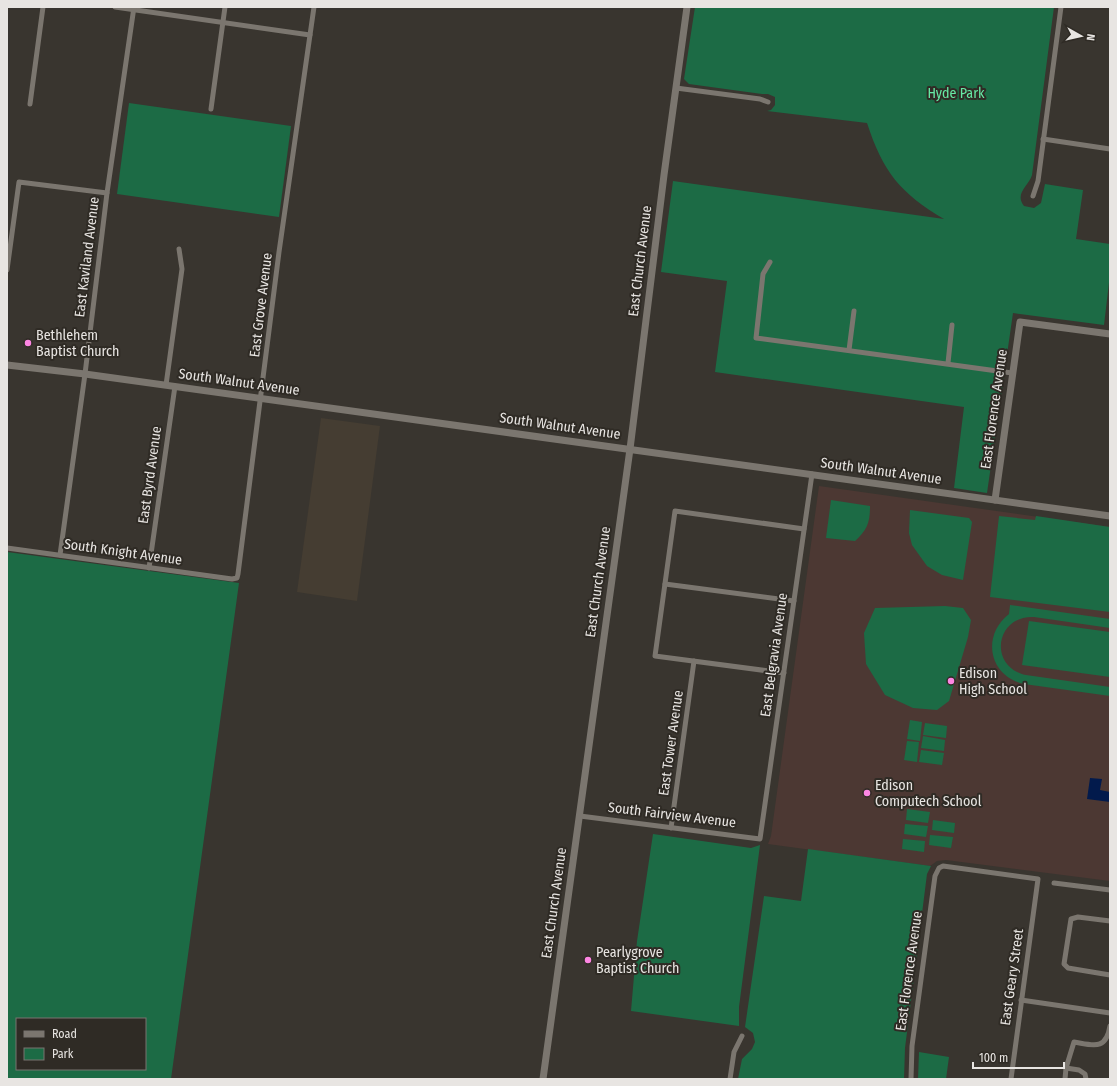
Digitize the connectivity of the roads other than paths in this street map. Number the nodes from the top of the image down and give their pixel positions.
1 (43, 7) edge
2 (115, 7) edge
3 (225, 7) edge
4 (314, 7) edge
5 (687, 7) edge
6 (1061, 7) edge
7 (134, 8) edge
8 (223, 22) junction
9 (310, 35) junction
10 (676, 88) junction
11 (768, 102) dead end
12 (30, 104) dead end
13 (211, 110) dead end
14 (1043, 139) junction
15 (1110, 149) edge
16 (107, 193) junction
17 (1033, 196) dead end
18 (179, 250) dead end
19 (770, 262) dead end
20 (7, 270) edge
21 (854, 312) dead end
22 (952, 325) dead end
23 (1110, 334) edge
24 (848, 350) junction
25 (948, 363) junction
26 (7, 364) edge
27 (1012, 373) junction
28 (85, 374) junction
29 (166, 385) junction
30 (175, 386) junction
31 (261, 398) junction
32 (630, 449) junction
33 (812, 474) junction
34 (995, 500) junction
35 (1110, 516) edge
36 (804, 529) junction
37 (7, 548) edge
38 (60, 555) junction
39 (149, 568) junction
40 (236, 578) joint
41 (665, 584) junction
42 (794, 602) junction
43 (694, 661) junction
44 (784, 673) junction
45 (580, 816) junction
46 (671, 828) junction
47 (760, 839) joint
48 (939, 868) joint
49 (1054, 883) dead end
50 (1110, 890) edge
51 (1110, 921) edge
52 (1110, 975) edge
53 (1021, 1000) junction
54 (1110, 1013) edge
55 (1110, 1026) edge
56 (742, 1036) dead end
57 (1066, 1068) junction
58 (543, 1079) edge
59 (730, 1079) edge
60 (911, 1079) edge
61 (1011, 1079) edge
62 (1064, 1079) edge
63 (1086, 1079) edge

1 - 12 street
2 - 7 street
3 - 8 street
4 - 9 street, East Grove Avenue
5 - 10 street, East Church Avenue
6 - 14 street
7 - 8 street
7 - 16 street, East Kaviland Avenue
8 - 9 street
8 - 13 street
9 - 31 street, East Grove Avenue
10 - 11 street
10 - 32 street, East Church Avenue
14 - 15 street
14 - 17 street
16 - 20 street
16 - 28 street, East Kaviland Avenue
18 - 29 street
19 - 24 street
21 - 24 street
22 - 25 street
23 - 27 street, East Florence Avenue
24 - 25 street
25 - 27 street
26 - 28 street, South Walnut Avenue
27 - 34 street, East Florence Avenue
28 - 29 street, South Walnut Avenue
28 - 38 street, East Kaviland Avenue
29 - 30 street, South Walnut Avenue
30 - 31 street, South Walnut Avenue
30 - 39 street, East Byrd Avenue
31 - 32 street, South Walnut Avenue
31 - 40 street, East Grove Avenue
32 - 33 street, South Walnut Avenue
32 - 45 street, East Church Avenue
33 - 34 street, South Walnut Avenue
33 - 36 street, East Belgravia Avenue
34 - 35 street, South Walnut Avenue
36 - 41 street
36 - 42 street, East Belgravia Avenue
37 - 38 street, South Knight Avenue
38 - 39 street, South Knight Avenue
39 - 40 street, South Knight Avenue
41 - 42 street
41 - 43 street
42 - 44 street, East Belgravia Avenue
43 - 44 street
43 - 46 street, East Tower Avenue
44 - 47 street, East Belgravia Avenue
45 - 46 street, South Fairview Avenue
45 - 58 street, East Church Avenue
46 - 47 street, South Fairview Avenue
48 - 53 street, East Geary Street
48 - 60 street, East Florence Avenue
49 - 50 street
51 - 52 street
53 - 54 street
53 - 61 street, East Geary Street
55 - 57 street
56 - 59 street
57 - 62 street
57 - 63 street

